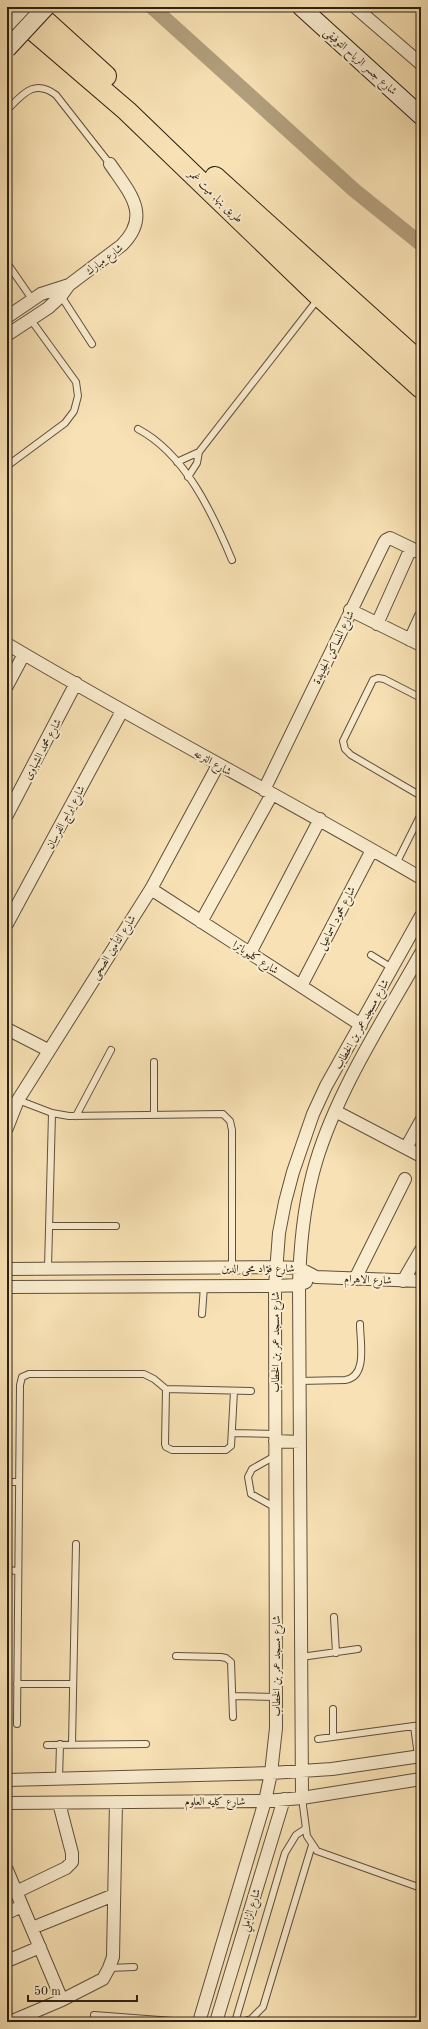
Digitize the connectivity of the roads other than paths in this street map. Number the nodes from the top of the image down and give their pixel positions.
1 (22, 7) edge
2 (30, 7) edge
3 (46, 7) edge
4 (301, 7) edge
5 (355, 7) edge
6 (7, 8) edge
7 (7, 23) edge
8 (7, 49) edge
9 (421, 64) edge
10 (131, 106) junction
11 (7, 110) edge
12 (421, 116) edge
13 (110, 164) joint
14 (7, 263) edge
15 (69, 285) junction
16 (61, 296) junction
17 (320, 297) junction
18 (32, 299) junction
19 (41, 313) junction
20 (7, 317) edge
21 (30, 320) junction
22 (7, 335) edge
23 (92, 344) dead end
24 (421, 363) edge
25 (421, 388) edge
26 (138, 429) dead end
27 (198, 452) junction
28 (177, 462) junction
29 (7, 466) edge
30 (188, 477) junction
31 (416, 551) edge
32 (232, 560) dead end
33 (350, 610) junction
34 (421, 616) edge
35 (377, 624) junction
36 (416, 643) edge
37 (7, 644) edge
38 (24, 654) junction
39 (76, 683) junction
40 (7, 686) edge
41 (421, 698) edge
42 (122, 711) junction
43 (218, 765) junction
44 (268, 792) junction
45 (421, 796) edge
46 (421, 814) edge
47 (7, 815) edge
48 (320, 819) junction
49 (372, 850) junction
50 (396, 864) junction
51 (421, 878) edge
52 (150, 889) junction
53 (421, 916) edge
54 (201, 922) junction
55 (7, 924) edge
56 (250, 953) junction
57 (421, 953) edge
58 (371, 955) dead end
59 (392, 968) junction
60 (301, 986) junction
61 (361, 1025) junction
62 (7, 1029) edge
63 (48, 1050) junction
64 (111, 1050) dead end
65 (154, 1062) dead end
66 (12, 1097) edge
67 (335, 1111) junction
68 (52, 1113) junction
69 (154, 1114) junction
70 (76, 1116) junction
71 (421, 1121) edge
72 (7, 1128) edge
73 (406, 1148) junction
74 (421, 1156) edge
75 (405, 1179) dead end
76 (50, 1226) junction
77 (116, 1226) dead end
78 (421, 1250) edge
79 (276, 1267) junction
80 (48, 1268) junction
81 (232, 1268) junction
82 (299, 1268) junction
83 (7, 1269) edge
84 (316, 1277) junction
85 (355, 1279) junction
86 (403, 1281) junction
87 (421, 1282) edge
88 (299, 1285) junction
89 (204, 1286) junction
90 (275, 1286) junction
91 (7, 1287) edge
92 (202, 1314) dead end
93 (360, 1324) dead end
94 (299, 1381) junction
95 (166, 1389) junction
96 (234, 1391) junction
97 (251, 1391) dead end
98 (232, 1433) junction
99 (275, 1437) junction
100 (300, 1442) junction
101 (275, 1456) junction
102 (7, 1482) edge
103 (18, 1482) junction
104 (276, 1508) junction
105 (76, 1544) dead end
106 (7, 1570) edge
107 (17, 1571) junction
108 (334, 1617) dead end
109 (358, 1650) dead end
110 (336, 1653) junction
111 (176, 1656) dead end
112 (301, 1657) junction
113 (17, 1684) junction
114 (73, 1684) junction
115 (233, 1696) junction
116 (276, 1697) junction
117 (333, 1709) dead end
118 (233, 1717) dead end
119 (17, 1724) dead end
120 (421, 1725) edge
121 (414, 1726) junction
122 (333, 1737) junction
123 (318, 1739) dead end
124 (60, 1744) junction
125 (72, 1744) junction
126 (146, 1744) dead end
127 (47, 1745) dead end
128 (419, 1756) edge
129 (302, 1772) junction
130 (272, 1773) junction
131 (59, 1779) junction
132 (421, 1779) edge
133 (7, 1780) edge
134 (302, 1798) junction
135 (284, 1799) junction
136 (265, 1801) junction
137 (116, 1802) junction
138 (7, 1803) edge
139 (59, 1803) junction
140 (305, 1829) junction
141 (312, 1845) junction
142 (7, 1870) edge
143 (421, 1888) edge
144 (16, 1892) junction
145 (114, 1895) junction
146 (22, 1906) junction
147 (7, 1913) edge
148 (32, 1928) junction
149 (40, 1947) junction
150 (7, 1961) edge
151 (134, 1967) dead end
152 (109, 1968) junction
153 (62, 2000) junction
154 (94, 2015) dead end
155 (10, 2022) edge
156 (186, 2022) edge
157 (199, 2022) edge
158 (216, 2022) edge
159 (235, 2022) edge
160 (241, 2022) edge

1 - 7 main road, bridge
2 - 10 highway, طريق بنها, ميت غمر
3 - 8 main road, bridge
4 - 12 main road, شارع جسر الرياح التوفيقى
5 - 9 street
6 - 10 highway, طريق بنها, ميت غمر
10 - 17 highway, طريق بنها, ميت غمر
10 - 24 highway, طريق بنها, ميت غمر
11 - 13 lane
13 - 15 street, شارع مبارك
14 - 18 lane
15 - 16 street, شارع مبارك
15 - 18 street, شارع مبارك
16 - 19 street, شارع مبارك
16 - 23 lane
17 - 25 highway, طريق بنها, ميت غمر
17 - 27 lane
18 - 19 street
18 - 20 street, شارع مبارك
19 - 21 street, شارع مبارك
21 - 22 street, شارع مبارك
21 - 29 lane
26 - 28 lane
27 - 28 lane
27 - 30 lane
28 - 30 lane
30 - 32 lane
31 - 33 street, شارع المساكن الجديدة
31 - 35 street
33 - 35 street
33 - 44 street, شارع المساكن الجديدة
34 - 36 street
35 - 36 street
37 - 38 street, شارع الترعه
38 - 39 street, شارع الترعه
38 - 40 street
39 - 42 street, شارع الترعه
39 - 47 street, شارع محمد الشهاوى
41 - 45 lane
42 - 43 street, شارع الترعه
42 - 55 street, شارع ابراج الفرسان
43 - 44 street, شارع الترعه
43 - 52 street, شارع التأمين الصحى
44 - 48 street, شارع الترعه
44 - 54 street, شارع المساكن الجديدة
46 - 50 lane
48 - 49 street, شارع الترعه
48 - 56 street
49 - 50 street, شارع الترعه
49 - 60 street, شارع محمود اسماعيل
50 - 51 street, شارع الترعه
52 - 54 street, شارع كليوباترا
52 - 63 street, شارع التأمين الصحى
53 - 59 street, شارع مسجد عمر بن الخطاب
54 - 56 street, شارع كليوباترا
56 - 60 street, شارع كليوباترا
57 - 67 street, شارع مسجد عمر بن الخطاب
58 - 59 lane
59 - 61 street, شارع مسجد عمر بن الخطاب
60 - 61 street, شارع كليوباترا
61 - 79 street, شارع مسجد عمر بن الخطاب
62 - 63 street
63 - 66 street, شارع التأمين الصحى
64 - 70 lane
65 - 69 lane
66 - 68 lane
66 - 72 street, شارع التأمين الصحى
67 - 73 street
67 - 82 street, شارع مسجد عمر بن الخطاب
68 - 70 lane
68 - 76 lane
69 - 70 lane
69 - 81 lane
71 - 73 street
73 - 74 street
75 - 85 street
76 - 77 lane
76 - 80 lane
78 - 86 street
79 - 81 street, شارع فؤاد محى الدين
79 - 82 street, شارع فؤاد محى الدين
79 - 90 street, شارع مسجد عمر بن الخطاب
80 - 81 street, شارع فؤاد محى الدين
80 - 83 street, شارع فؤاد محى الدين
82 - 84 street, شارع فؤاد محى الدين
82 - 88 street, شارع مسجد عمر بن الخطاب
84 - 85 street, شارع الاهرام
84 - 88 street, شارع فؤاد محى الدين
85 - 86 street, شارع الاهرام
86 - 87 street, شارع الاهرام
88 - 90 street, شارع فؤاد محى الدين
88 - 94 street, شارع مسجد عمر بن الخطاب
89 - 90 street, شارع فؤاد محى الدين
89 - 91 street, شارع فؤاد محى الدين
89 - 92 lane
90 - 99 street, شارع مسجد عمر بن الخطاب
93 - 94 lane
94 - 100 street, شارع مسجد عمر بن الخطاب
95 - 96 lane
95 - 98 lane
95 - 103 lane
96 - 97 lane
96 - 98 lane
98 - 99 lane
99 - 100 street
99 - 101 street, شارع مسجد عمر بن الخطاب
100 - 112 street, شارع مسجد عمر بن الخطاب
101 - 104 street, شارع مسجد عمر بن الخطاب
101 - 104 lane
102 - 103 lane
103 - 107 lane
104 - 116 street, شارع مسجد عمر بن الخطاب
105 - 114 lane
106 - 107 lane
107 - 113 lane
108 - 110 lane
109 - 110 lane
110 - 112 lane
111 - 115 lane
112 - 129 street, شارع مسجد عمر بن الخطاب
113 - 114 lane
113 - 119 lane
114 - 125 lane
115 - 116 lane
115 - 118 lane
116 - 130 street, شارع مسجد عمر بن الخطاب
117 - 122 lane
120 - 121 lane
121 - 122 lane
121 - 128 lane
122 - 123 lane
124 - 125 lane
124 - 127 lane
124 - 131 lane
125 - 126 lane
128 - 129 street
129 - 130 street
129 - 134 street, شارع مسجد عمر بن الخطاب
130 - 131 street
130 - 136 street, شارع مسجد عمر بن الخطاب
131 - 133 street
132 - 134 street, شارع كليه العلوم
134 - 135 street, شارع كليه العلوم
134 - 140 lane
135 - 136 street, شارع كليه العلوم
135 - 158 street, شارع الزاملي
136 - 137 street, شارع كليه العلوم
136 - 157 street, شارع الزاملي
137 - 139 street, شارع كليه العلوم
137 - 145 street
138 - 139 street, شارع كليه العلوم
139 - 144 street
140 - 141 lane
140 - 159 lane
141 - 143 lane
141 - 160 lane
142 - 144 street
144 - 146 street
145 - 148 street
145 - 152 street
146 - 147 street
146 - 148 street
148 - 149 street
149 - 150 street
149 - 153 street
151 - 152 lane
152 - 153 street
153 - 155 street
154 - 156 lane

